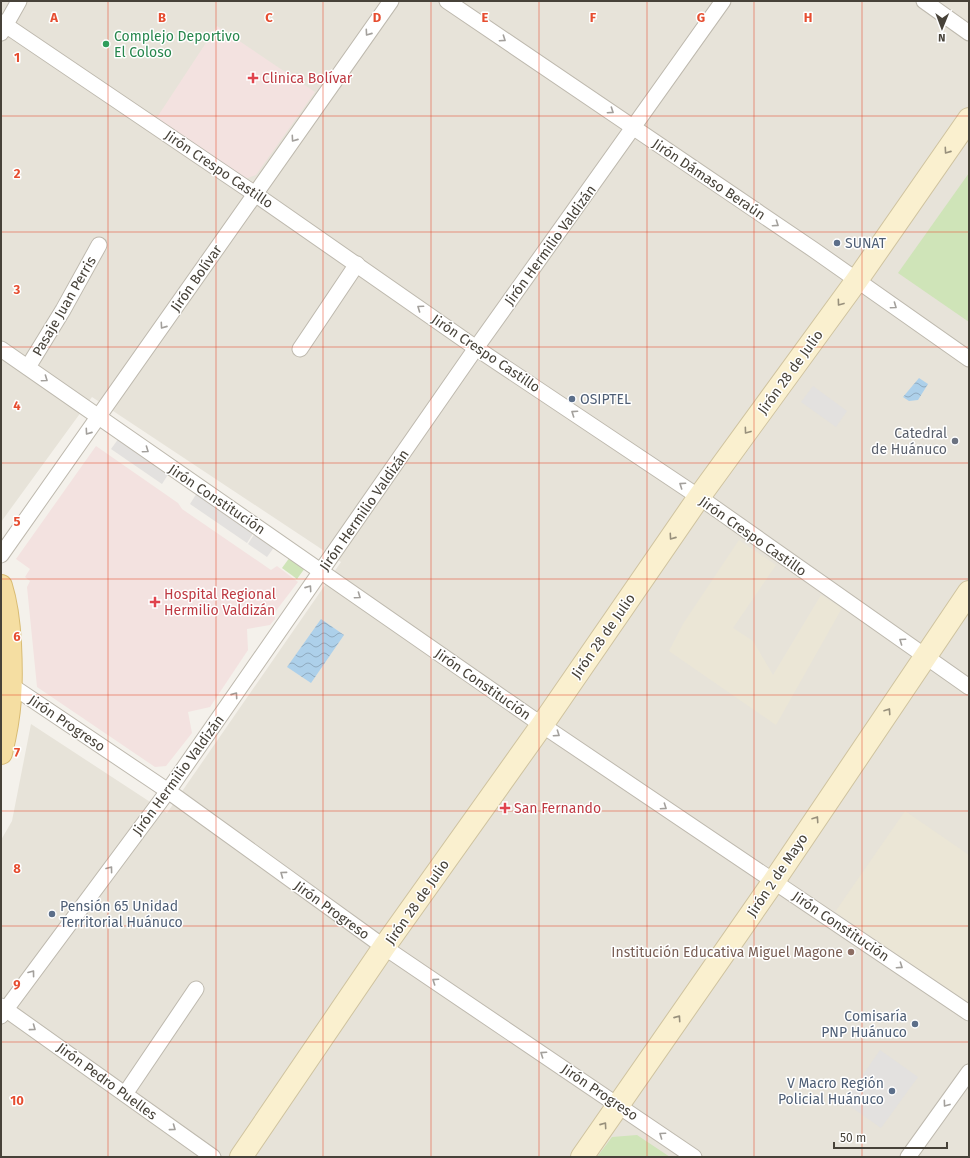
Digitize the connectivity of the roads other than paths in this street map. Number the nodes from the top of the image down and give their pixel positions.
1 (19, 1) edge
2 (391, 1) edge
3 (447, 1) edge
4 (722, 1) edge
5 (924, 1) edge
6 (3, 27) edge
7 (969, 33) edge
8 (969, 119) edge
9 (634, 127) junction
10 (255, 194) junction
11 (100, 245) dead end
12 (357, 264) junction
13 (857, 280) junction
14 (476, 348) junction
15 (1, 349) edge
16 (300, 349) dead end
17 (969, 359) edge
18 (28, 367) junction
19 (98, 417) junction
20 (699, 497) junction
21 (1, 555) edge
22 (322, 570) junction
23 (1, 586) edge
24 (969, 592) edge
25 (925, 657) junction
26 (12, 686) junction
27 (969, 687) edge
28 (542, 725) junction
29 (1, 753) edge
30 (168, 791) junction
31 (774, 881) junction
32 (384, 947) junction
33 (196, 989) dead end
34 (3, 1010) edge
35 (969, 1013) edge
36 (969, 1072) edge
37 (125, 1094) junction
38 (618, 1104) junction
39 (213, 1157) edge
40 (241, 1157) edge
41 (582, 1157) edge
42 (694, 1157) edge
43 (908, 1157) edge

1 - 6 street
2 -> 10 street, Jirón Bolívar
3 -> 9 street, Jirón Dámaso Beraún
4 - 9 street, Jirón Hermilio Valdizán
5 - 7 street
6 - 10 street, Jirón Crespo Castillo
8 -> 13 street, Jirón 28 de Julio
9 -> 13 street, Jirón Dámaso Beraún
9 - 14 street, Jirón Hermilio Valdizán
10 - 12 street, Jirón Crespo Castillo
10 -> 19 street, Jirón Bolívar
11 - 18 street, Pasaje Juan Perris
14 -> 12 street, Jirón Crespo Castillo
12 - 16 street
13 -> 17 street, Jirón Dámaso Beraún
13 -> 20 street, Jirón 28 de Julio
20 -> 14 street, Jirón Crespo Castillo
14 - 22 street, Jirón Hermilio Valdizán
15 - 18 street, Jirón Constitución
18 -> 19 street, Jirón Constitución
19 -> 21 street, Jirón Bolívar
19 -> 22 street, Jirón Constitución
25 -> 20 street, Jirón Crespo Castillo
20 -> 28 street, Jirón 28 de Julio
22 -> 28 street, Jirón Constitución
30 -> 22 street, Jirón Hermilio Valdizán
23 - 26 main road
24 - 25 street, Jirón 2 de Mayo
25 - 27 street, Jirón Crespo Castillo
31 -> 25 street, Jirón 2 de Mayo
26 - 29 main road
26 - 30 street, Jirón Progreso
28 -> 31 street, Jirón Constitución
28 - 32 street, Jirón 28 de Julio
32 -> 30 street, Jirón Progreso
34 -> 30 street, Jirón Hermilio Valdizán
31 -> 35 street, Jirón Constitución
38 -> 31 street, Jirón 2 de Mayo
38 -> 32 street, Jirón Progreso
32 - 40 street, Jirón 28 de Julio
33 - 37 street
34 -> 37 street, Jirón Pedro Puelles
36 -> 43 street
37 -> 39 street, Jirón Pedro Puelles
41 -> 38 street, Jirón 2 de Mayo
42 -> 38 street, Jirón Progreso

